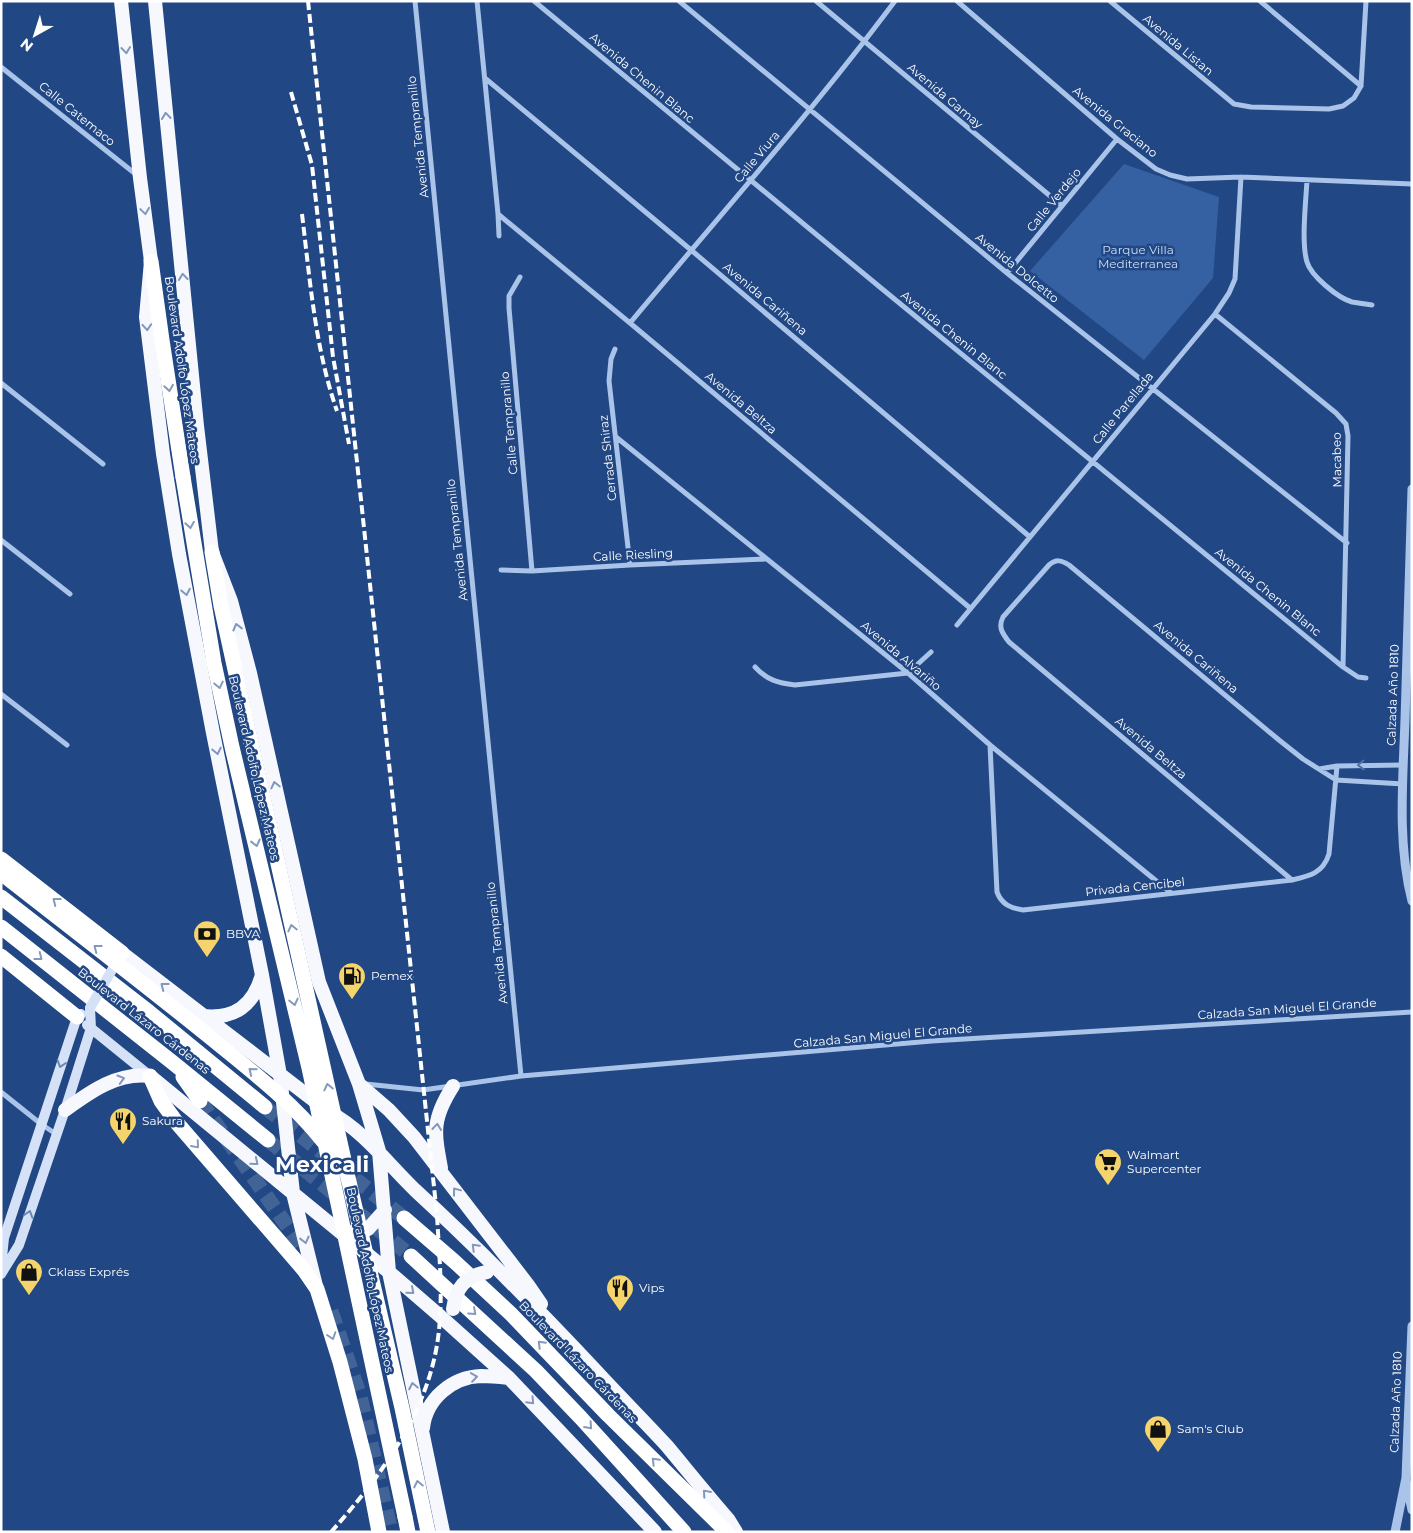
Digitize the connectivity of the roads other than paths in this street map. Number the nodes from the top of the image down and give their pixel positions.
1 (121, 1) edge
2 (155, 1) edge
3 (415, 1) edge
4 (477, 1) edge
5 (534, 1) edge
6 (679, 1) edge
7 (816, 1) edge
8 (895, 1) edge
9 (957, 1) edge
10 (1110, 1) edge
11 (1260, 1) edge
12 (1366, 1) edge
13 (864, 42) junction
14 (1, 67) edge
15 (486, 79) junction
16 (1361, 86) junction
17 (809, 110) junction
18 (1117, 139) junction
19 (1241, 177) junction
20 (140, 178) junction
21 (1307, 180) junction
22 (751, 181) junction
23 (1412, 184) edge
24 (1061, 205) junction
25 (498, 214) junction
26 (499, 236) dead end
27 (691, 250) junction
28 (152, 261) junction
29 (1007, 273) junction
30 (520, 277) dead end
31 (1372, 305) dead end
32 (1215, 314) junction
33 (630, 322) junction
34 (616, 349) dead end
35 (1, 383) edge
36 (1152, 388) junction
37 (616, 437) junction
38 (1093, 462) junction
39 (103, 464) dead end
40 (1412, 489) edge
41 (1030, 537) junction
42 (1, 540) edge
43 (1347, 543) junction
44 (212, 552) junction
45 (766, 559) junction
46 (1061, 561) joint
47 (630, 565) junction
48 (501, 570) dead end
49 (532, 571) junction
50 (70, 594) dead end
51 (970, 608) junction
52 (957, 625) dead end
53 (931, 652) dead end
54 (755, 667) dead end
55 (1344, 667) junction
56 (908, 673) junction
57 (1366, 678) dead end
58 (1, 694) edge
59 (67, 745) dead end
60 (990, 745) junction
61 (1403, 765) junction
62 (1338, 766) junction
63 (1318, 769) junction
64 (1336, 780) junction
65 (1403, 784) junction
66 (1, 859) edge
67 (1, 873) edge
68 (1292, 880) junction
69 (1171, 893) junction
70 (1, 897) edge
71 (1412, 901) edge
72 (1, 927) edge
73 (1, 956) edge
74 (119, 958) junction
75 (262, 975) junction
76 (90, 1008) junction
77 (1411, 1011) edge
78 (203, 1016) junction
79 (76, 1017) junction
80 (91, 1028) junction
81 (172, 1062) junction
82 (280, 1075) junction
83 (150, 1076) junction
84 (521, 1076) junction
85 (359, 1084) junction
86 (453, 1086) junction
87 (1, 1092) edge
88 (200, 1101) tunnel mouth
89 (265, 1107) tunnel mouth
90 (64, 1110) junction
91 (329, 1112) junction
92 (41, 1124) junction
93 (56, 1134) junction
94 (268, 1140) tunnel mouth
95 (287, 1151) junction
96 (379, 1151) junction
97 (346, 1169) junction
98 (441, 1172) junction
99 (293, 1193) junction
100 (385, 1210) junction
101 (404, 1218) tunnel mouth
102 (338, 1230) junction
103 (3, 1236) edge
104 (19, 1245) junction
105 (411, 1256) tunnel mouth
106 (1, 1267) edge
107 (389, 1272) junction
108 (1, 1274) edge
109 (503, 1274) junction
110 (317, 1290) junction
111 (1412, 1326) edge
112 (557, 1329) junction
113 (456, 1330) junction
114 (1412, 1332) edge
115 (509, 1378) junction
116 (422, 1434) junction
117 (1406, 1478) junction
118 (1412, 1510) edge
119 (1397, 1530) edge
120 (379, 1532) edge
121 (408, 1532) edge
122 (428, 1532) edge
123 (443, 1532) edge
124 (655, 1532) edge
125 (684, 1532) edge
126 (727, 1532) edge
127 (736, 1532) edge

1 -> 20 highway, Boulevard Adolfo López Mateos
44 -> 2 highway, Boulevard Adolfo López Mateos
3 - 84 street, Avenida Tempranillo
4 - 15 street
5 - 22 street, Avenida Chenin Blanc
6 - 17 street, Avenida Dolcetto
7 - 13 street, Avenida Gamay
8 - 13 street, Calle Viura
9 - 18 street, Avenida Graciano
10 - 16 street, Avenida Listan
11 - 16 street
12 - 16 street
13 - 17 street, Calle Viura
13 - 24 street, Avenida Gamay
14 - 20 street, Calle Catemaco
15 - 25 street
15 - 27 street, Avenida Cariñena
17 - 22 street, Calle Viura
17 - 29 street, Avenida Dolcetto
18 - 19 street, Avenida Graciano
18 - 24 street, Calle Verdejo
19 - 21 street, Avenida Graciano
19 - 32 street, Calle Parellada
20 -> 28 highway, Boulevard Adolfo López Mateos
21 - 23 street, Avenida Graciano
21 - 31 street
22 - 27 street, Calle Viura
22 - 38 street, Avenida Chenin Blanc
24 - 29 street, Calle Verdejo
25 - 26 street
25 - 33 street, Avenida Beltza
27 - 33 street, Calle Viura
27 - 41 street, Avenida Cariñena
28 -> 75 highway
28 -> 121 highway, Boulevard Adolfo López Mateos, bridge
29 - 36 street, Avenida Dolcetto
30 - 49 street, Calle Tempranillo
32 - 36 street, Calle Parellada
32 - 43 street, Macabeo
33 - 51 street, Avenida Beltza
34 - 37 street, Cerrada Shiraz
35 - 39 street
36 - 38 street, Calle Parellada
36 - 43 street, Avenida Dolcetto
37 - 45 street, Avenida Alvariño
37 - 47 street, Cerrada Shiraz
38 - 41 street, Calle Parellada
38 - 55 street, Avenida Chenin Blanc
40 - 61 street, Calzada Año 1810
41 - 51 street, Calle Parellada
42 - 50 street
43 - 55 street, Macabeo
85 -> 44 highway
97 -> 44 highway, Boulevard Adolfo López Mateos, bridge
45 - 47 street, Calle Riesling
45 - 56 street, Avenida Alvariño
46 - 63 street, Avenida Cariñena
46 - 68 street, Avenida Beltza
47 - 49 street, Calle Riesling
48 - 49 street, Calle Riesling
51 - 52 street, Calle Parellada
53 - 56 street
54 - 56 street
55 - 57 street, Avenida Chenin Blanc
56 - 60 street, Avenida Alvariño
58 - 59 street
60 - 69 street, Avenida Alvariño
60 - 69 street, Privada Cencibel
61 -> 62 street
61 - 65 street, Calzada Año 1810
62 - 63 street
62 - 64 street, Privada Cencibel
63 - 64 street, Avenida Cariñena
64 - 65 street, Avenida Cariñena
64 - 68 street, Privada Cencibel
65 - 71 street, Calzada Año 1810
74 -> 66 highway
97 -> 67 highway, bridge
68 - 69 street, Privada Cencibel
70 - 89 highway, Boulevard Lázaro Cárdenas
72 -> 81 highway, Boulevard Lázaro Cárdenas
73 - 79 highway
74 - 76 main road, bridge
78 -> 74 highway
75 - 78 highway
75 - 82 highway
76 - 79 main road
76 - 80 main road
77 - 84 street, Calzada San Miguel El Grande
78 - 82 highway
79 - 80 main road
79 -> 92 main road
80 - 83 main road
80 - 90 main road
81 - 88 highway
81 - 94 highway, Boulevard Lázaro Cárdenas
82 - 91 highway
82 - 95 highway
90 -> 83 highway
83 -> 99 highway
83 -> 110 highway
84 - 86 street, Calzada San Miguel El Grande
85 - 86 street, Calzada San Miguel El Grande
85 - 96 highway
85 - 98 highway
98 -> 86 highway
87 - 92 street
90 - 93 main road
91 - 95 highway
91 - 96 highway
92 - 93 street
92 - 103 main road
104 -> 93 main road
95 - 99 highway
96 - 100 highway
109 -> 96 highway
122 -> 97 highway, Boulevard Adolfo López Mateos, bridge
112 -> 98 highway
99 - 102 highway
99 -> 110 highway
100 - 102 highway
100 - 107 highway
126 -> 101 highway, Boulevard Lázaro Cárdenas
102 - 107 highway
103 - 104 street
103 - 106 main road
104 - 108 main road
105 -> 125 highway
107 -> 113 highway
116 -> 107 highway
109 - 112 highway
109 - 113 highway, bridge
110 -> 120 highway
111 - 114 street, Calzada Año 1810
127 -> 112 highway
113 - 115 highway
114 - 117 street, Calzada Año 1810
116 -> 115 highway
115 -> 124 highway
116 - 123 highway
117 - 118 street, Calzada Año 1810
117 - 119 street, Calzada Año 1810

